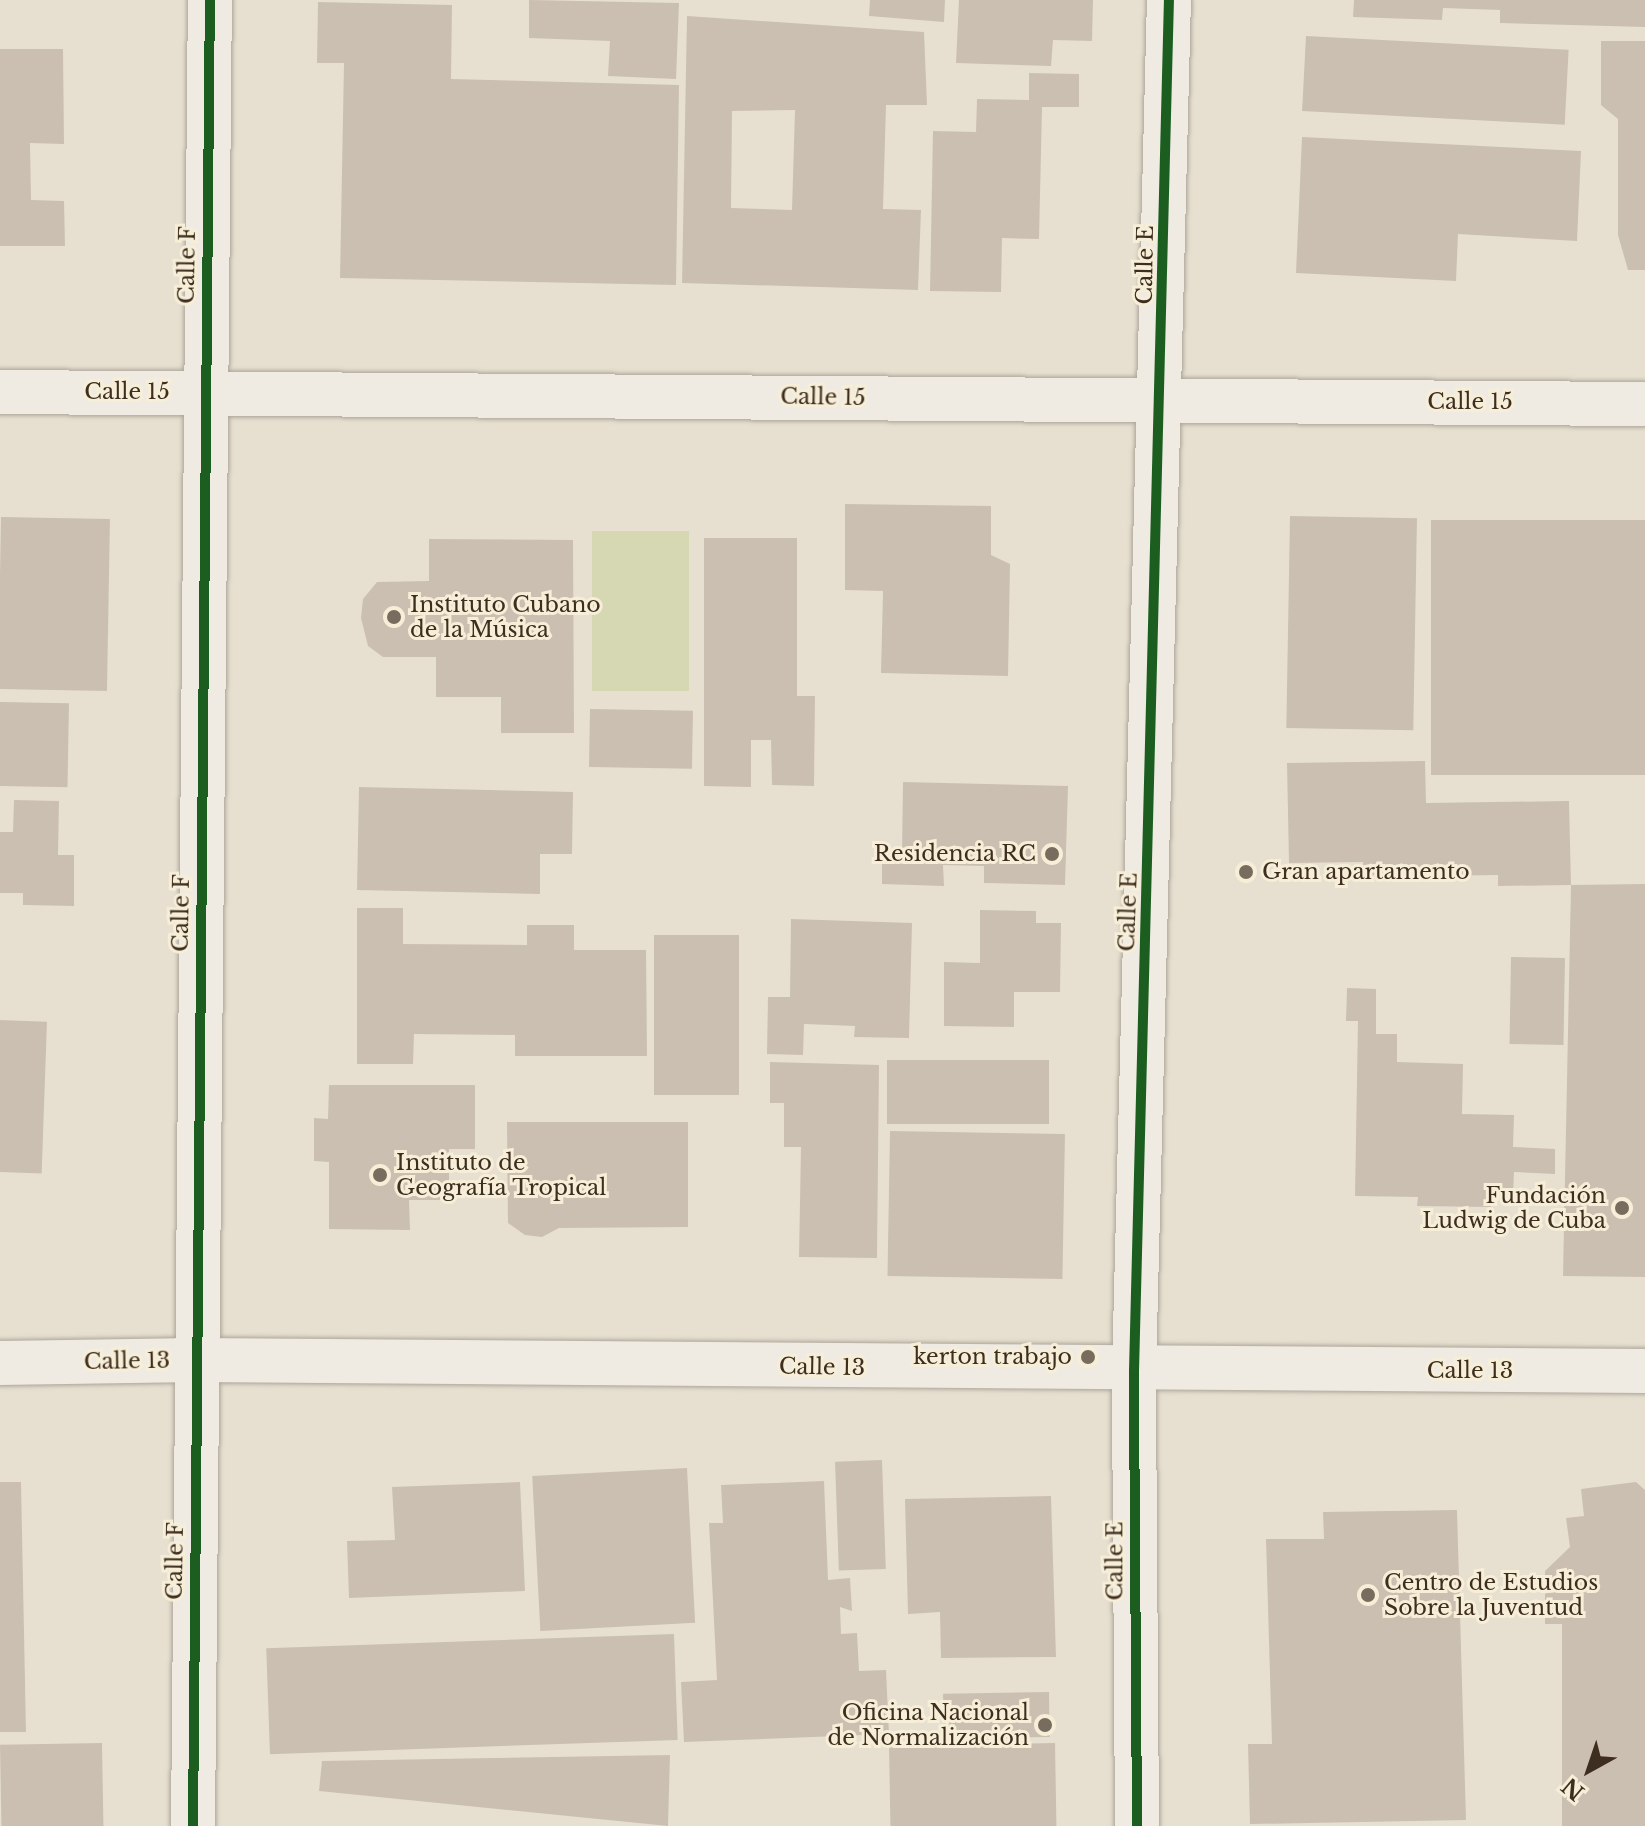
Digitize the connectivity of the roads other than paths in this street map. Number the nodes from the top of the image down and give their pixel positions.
1 (210, 0) edge
2 (1169, 0) edge
3 (206, 391) junction
4 (0, 392) edge
5 (1163, 400) junction
6 (1645, 404) edge
7 (197, 1360) junction
8 (0, 1363) edge
9 (1134, 1371) junction
10 (1645, 1371) edge
11 (193, 1826) edge
12 (1137, 1826) edge

1 - 3 street, Calle F
2 - 5 street, Calle E
3 - 4 street, Calle 15
3 - 5 street, Calle 15
3 - 7 street, Calle F
5 - 6 street, Calle 15
5 - 9 street, Calle E
7 - 8 street, Calle 13
7 - 9 street, Calle 13
7 - 11 street, Calle F
9 - 10 street, Calle 13
9 - 12 street, Calle E

